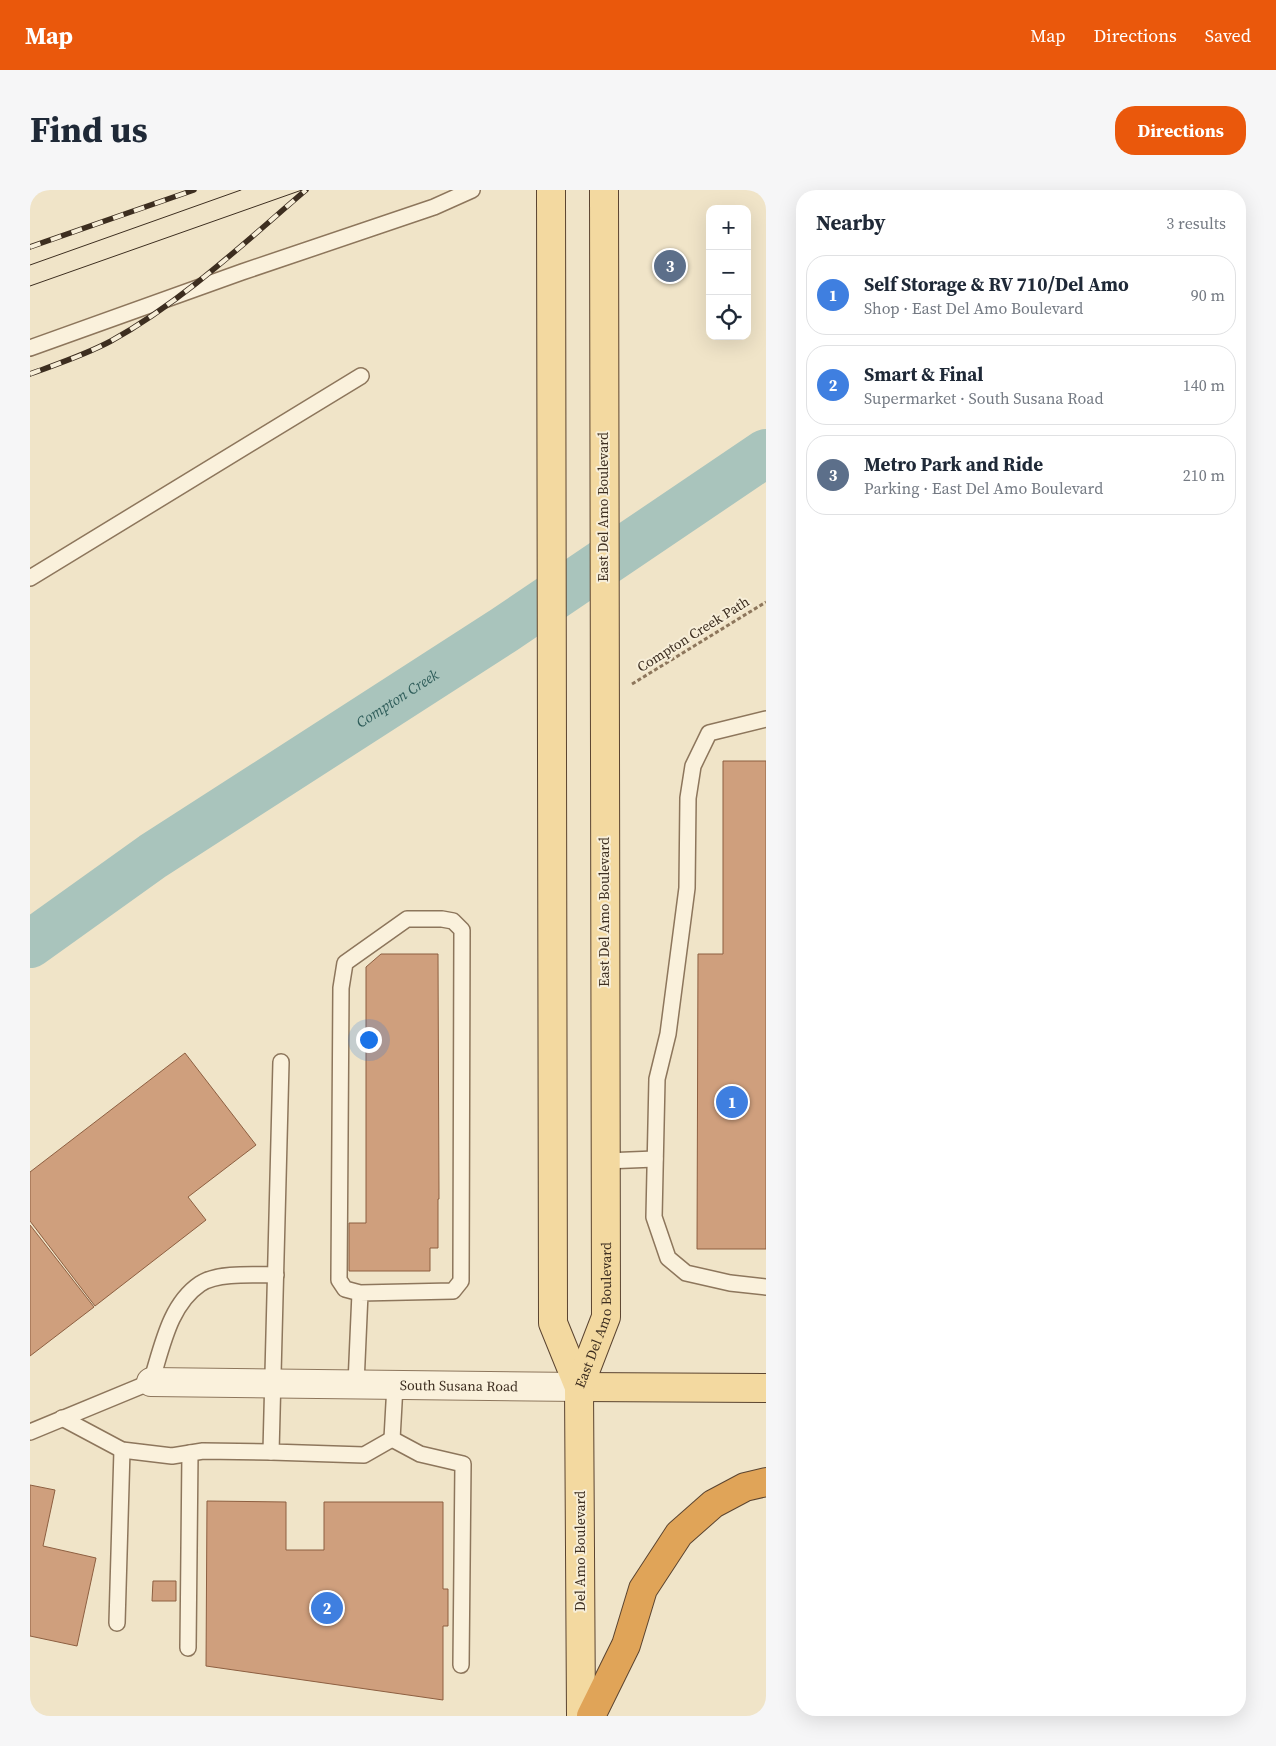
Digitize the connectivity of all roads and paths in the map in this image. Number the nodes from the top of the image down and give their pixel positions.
1 (472, 190) edge
2 (552, 190) edge
3 (604, 190) edge
4 (30, 348) edge
5 (361, 376) dead end
6 (30, 578) edge
7 (766, 602) edge
8 (603, 693) junction
9 (766, 719) edge
10 (281, 1062) dead end
11 (655, 1159) junction
12 (605, 1162) junction
13 (276, 1275) junction
14 (766, 1287) edge
15 (360, 1293) junction
16 (151, 1382) junction
17 (273, 1383) junction
18 (356, 1384) junction
19 (395, 1384) junction
20 (579, 1387) junction
21 (766, 1388) edge
22 (62, 1418) junction
23 (30, 1432) edge
24 (392, 1439) junction
25 (122, 1450) junction
26 (271, 1452) junction
27 (190, 1453) junction
28 (766, 1482) edge
29 (117, 1623) dead end
30 (188, 1648) dead end
31 (461, 1665) dead end
32 (581, 1716) edge
33 (591, 1716) edge

1 - 4 lane
2 - 20 main road, East Del Amo Boulevard
3 - 8 main road, East Del Amo Boulevard
5 - 6 lane
7 - 8 path, Compton Creek Path
8 - 12 main road, East Del Amo Boulevard
9 - 11 lane
10 - 13 lane
11 - 12 lane
11 - 14 lane
12 - 20 main road, East Del Amo Boulevard
13 - 16 lane
13 - 17 lane
15 - 15 lane
15 - 18 lane
16 - 17 street, South Susana Road
16 - 22 lane
17 - 18 street, South Susana Road
17 - 26 lane
18 - 19 street, South Susana Road
19 - 20 street, South Susana Road
19 - 24 lane
20 - 21 main road, South Susana Road
20 - 32 main road, Del Amo Boulevard
22 - 23 lane
22 - 25 lane
24 - 26 lane
24 - 31 lane
25 - 27 lane
25 - 29 lane
26 - 27 lane
27 - 30 lane
28 - 33 highway

